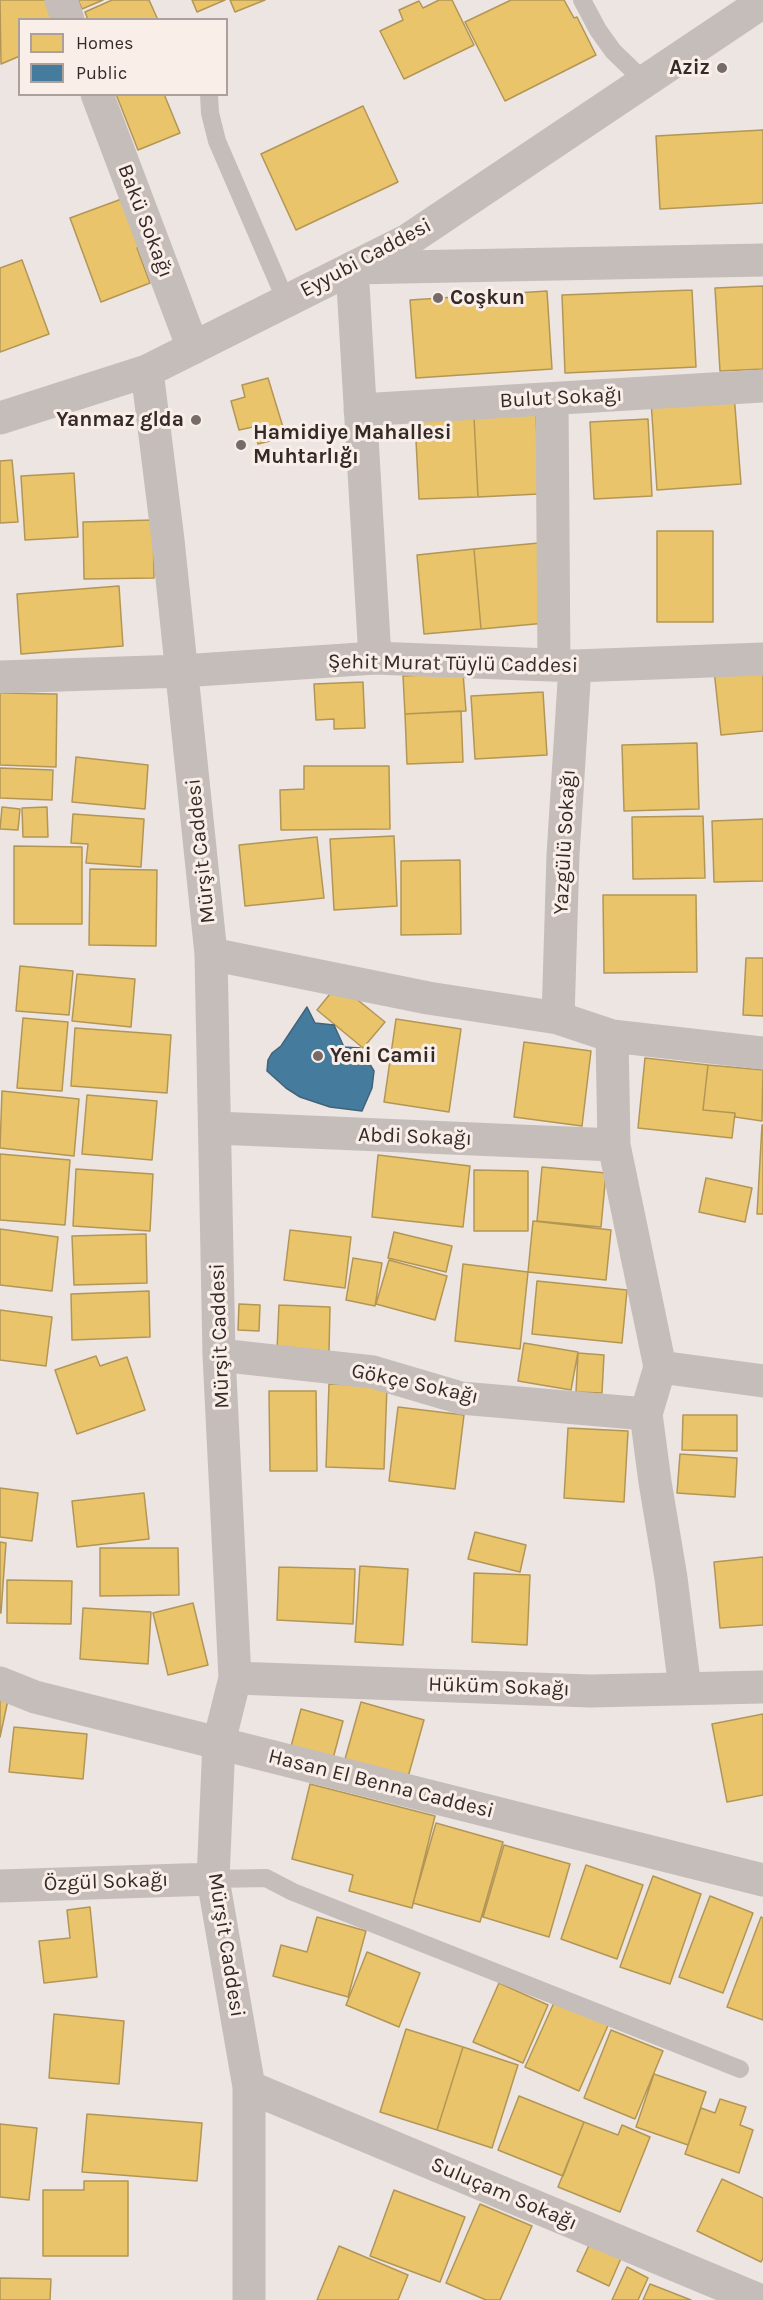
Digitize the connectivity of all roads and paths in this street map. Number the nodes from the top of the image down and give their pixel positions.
1 (61, 0) edge
2 (582, 0) edge
3 (763, 2) edge
4 (67, 18) edge
5 (645, 81) junction
6 (98, 96) edge
7 (209, 96) edge
8 (763, 260) edge
9 (352, 268) junction
10 (286, 301) junction
11 (193, 348) junction
12 (147, 371) junction
13 (763, 386) edge
14 (552, 399) junction
15 (360, 410) junction
16 (0, 418) edge
17 (375, 658) junction
18 (763, 659) edge
19 (565, 665) junction
20 (182, 670) junction
21 (0, 677) edge
22 (211, 954) junction
23 (558, 1018) junction
24 (612, 1036) junction
25 (763, 1053) edge
26 (216, 1128) junction
27 (614, 1145) junction
28 (219, 1355) junction
29 (660, 1367) junction
30 (763, 1381) edge
31 (646, 1414) junction
32 (235, 1678) junction
33 (0, 1683) edge
34 (763, 1688) edge
35 (685, 1689) junction
36 (219, 1742) junction
37 (213, 1879) junction
38 (763, 1880) edge
39 (0, 1886) edge
40 (740, 2069) dead end
41 (249, 2087) junction
42 (249, 2300) edge
43 (759, 2300) edge

1 - 4 street
2 - 5 lane
3 - 5 street, Eyyubi Caddesi
5 - 9 street, Eyyubi Caddesi
6 - 11 street, Bakü Sokağı
7 - 10 lane
8 - 9 street
9 - 10 street, Eyyubi Caddesi
9 - 15 street
10 - 11 street, Eyyubi Caddesi
11 - 12 street, Eyyubi Caddesi
12 - 16 street, Eyyubi Caddesi
12 - 20 street, Mürşit Caddesi
13 - 14 street, Bulut Sokağı
14 - 15 street, Bulut Sokağı
14 - 19 street, Yazgülü Sokağı
15 - 17 street
17 - 19 street, Şehit Murat Tüylü Caddesi
17 - 20 street, Şehit Murat Tüylü Caddesi
18 - 19 street, Şehit Murat Tüylü Caddesi
19 - 23 street, Yazgülü Sokağı
20 - 21 street, Şehit Murat Tüylü Caddesi
20 - 22 street, Mürşit Caddesi
22 - 23 street
22 - 26 street, Mürşit Caddesi
23 - 24 street
24 - 25 street
24 - 27 street
26 - 27 street, Abdi Sokağı
26 - 28 street, Mürşit Caddesi
27 - 29 street
28 - 31 street, Gökçe Sokağı
28 - 32 street, Mürşit Caddesi
29 - 30 street
29 - 31 street
31 - 35 street
32 - 35 street, Hüküm Sokağı
32 - 36 street, Mürşit Caddesi
33 - 36 street, Hasan El Benna Caddesi
34 - 35 street, Hüküm Sokağı
36 - 37 street, Mürşit Caddesi
36 - 38 street, Hasan El Benna Caddesi
37 - 39 street, Özgül Sokağı
37 - 40 lane
37 - 41 street, Mürşit Caddesi
41 - 42 street, Mürşit Caddesi
41 - 43 street, Suluçam Sokağı

